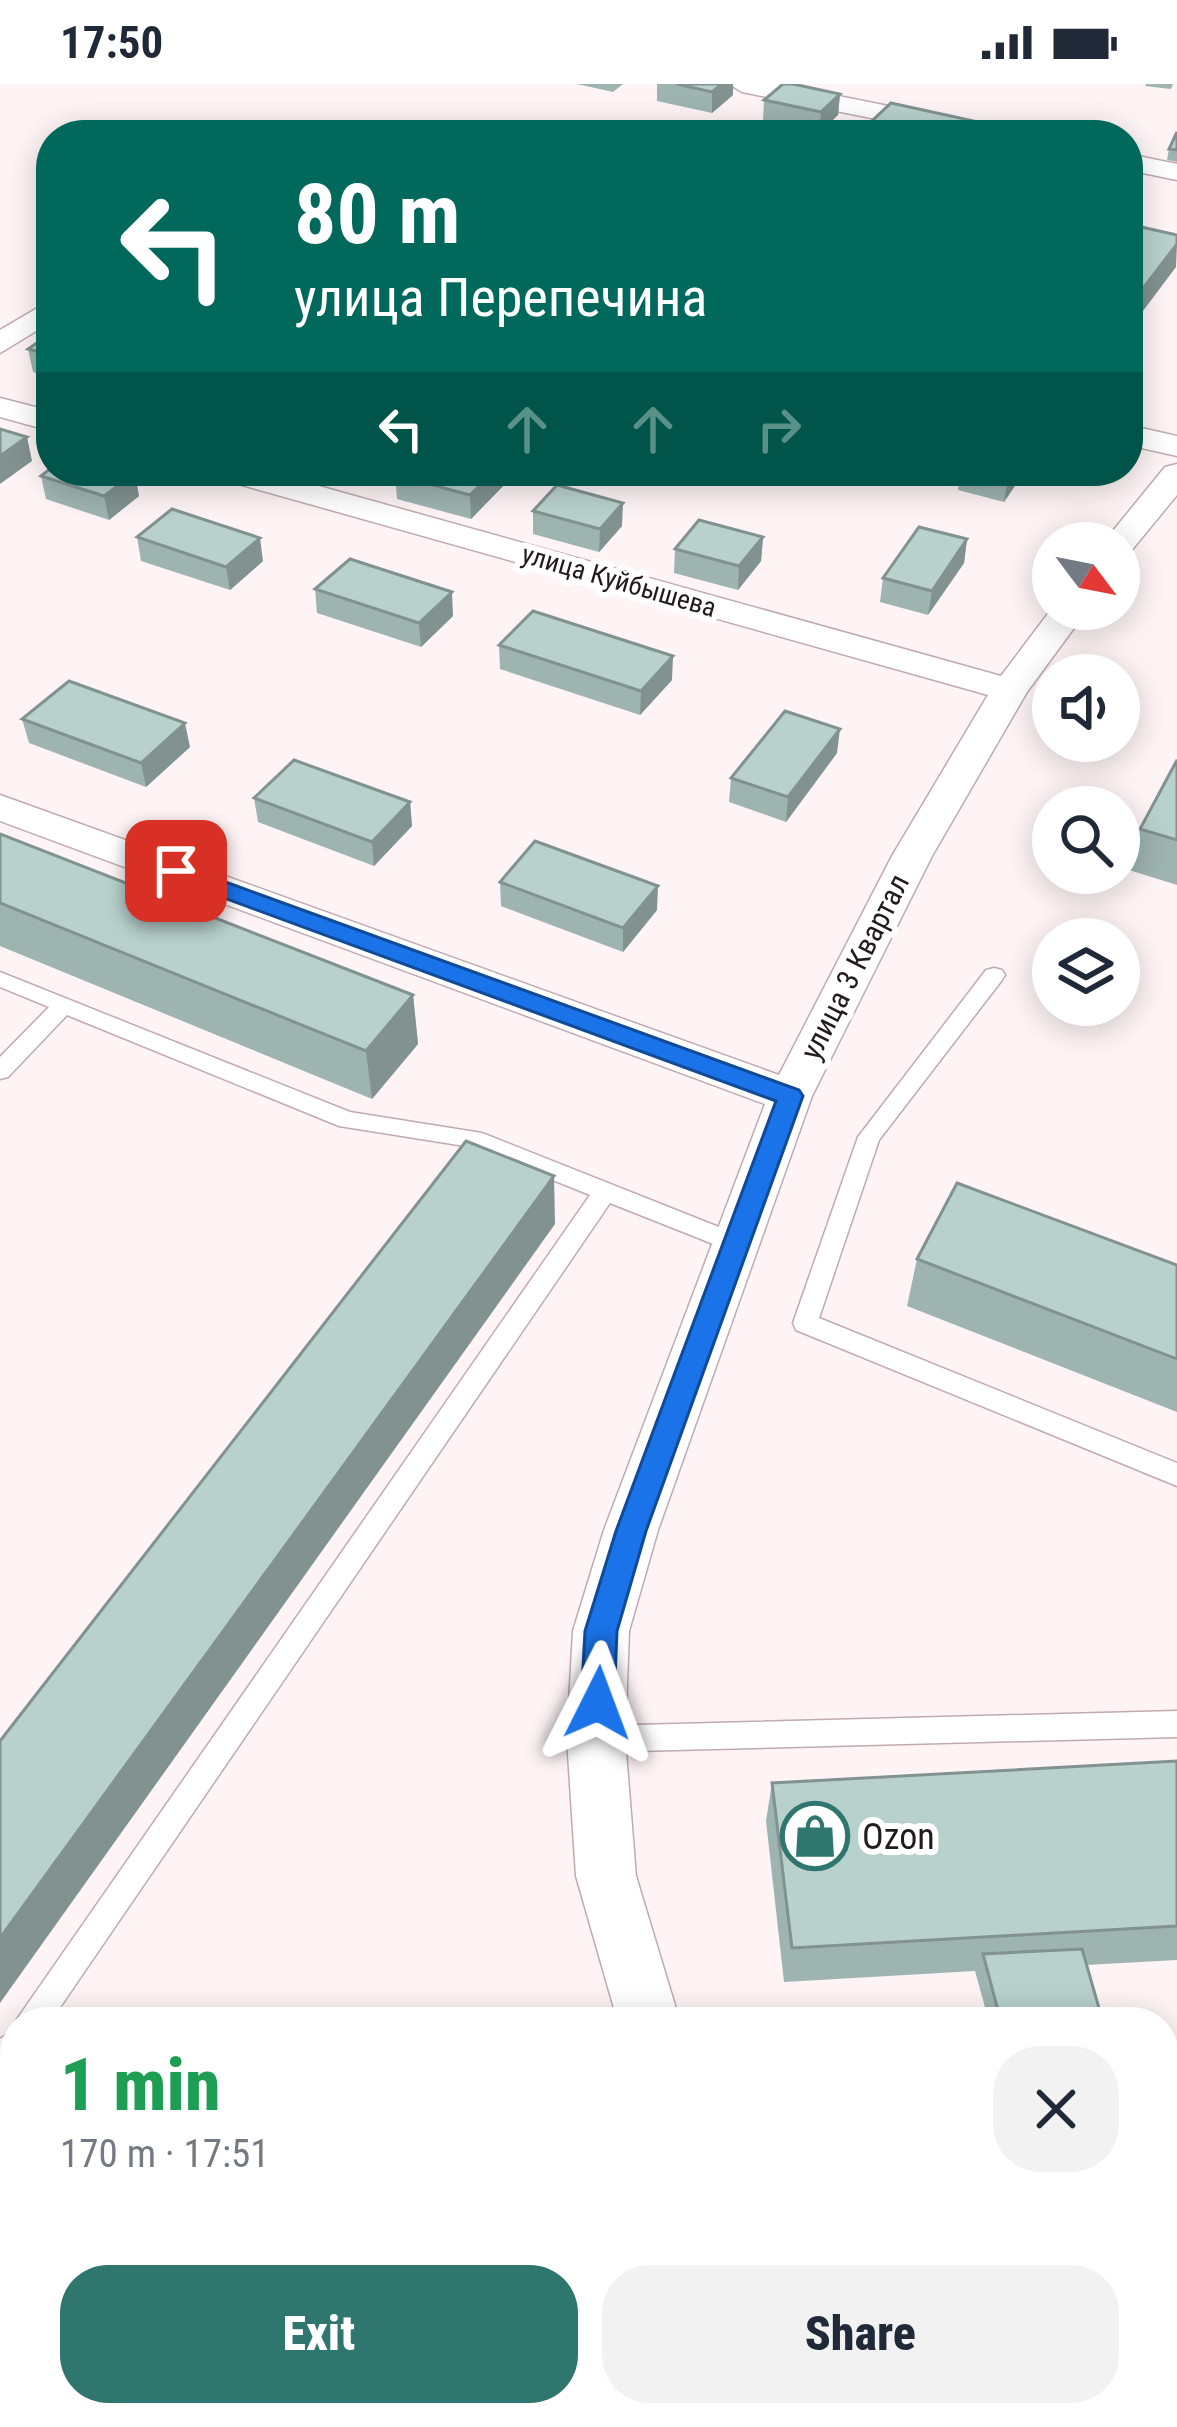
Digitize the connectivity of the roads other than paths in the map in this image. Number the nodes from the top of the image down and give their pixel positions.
1 (742, 84) edge
2 (919, 120) edge
3 (1143, 165) edge
4 (1177, 172) edge
5 (36, 319) edge
6 (0, 344) edge
7 (0, 407) edge
8 (36, 417) edge
9 (1143, 438) edge
10 (1177, 446) edge
11 (1177, 474) edge
12 (282, 486) edge
13 (1137, 522) edge
14 (1054, 630) edge
15 (1010, 690) junction
16 (0, 807) edge
17 (994, 975) dead end
18 (0, 979) edge
19 (64, 1005) junction
20 (0, 1070) edge
21 (790, 1096) junction
22 (605, 1192) junction
23 (736, 1244) junction
24 (1177, 1475) edge
25 (1177, 1724) edge
26 (596, 1739) junction
27 (41, 2007) edge
28 (645, 2007) edge

1 - 2 street
3 - 4 street
5 - 6 street
7 - 8 street
9 - 10 street
11 - 13 street
12 - 15 street, улица Куйбышева
14 - 15 street, улица 3 Квартал
15 - 21 street, улица 3 Квартал
16 - 21 street
17 - 24 lane
18 - 19 lane
19 - 20 lane
19 - 22 lane
21 - 23 street, улица 3 Квартал
22 - 23 lane
22 - 27 lane
23 - 26 street, улица 3 Квартал
25 - 26 lane
26 - 28 street, улица 3 Квартал

